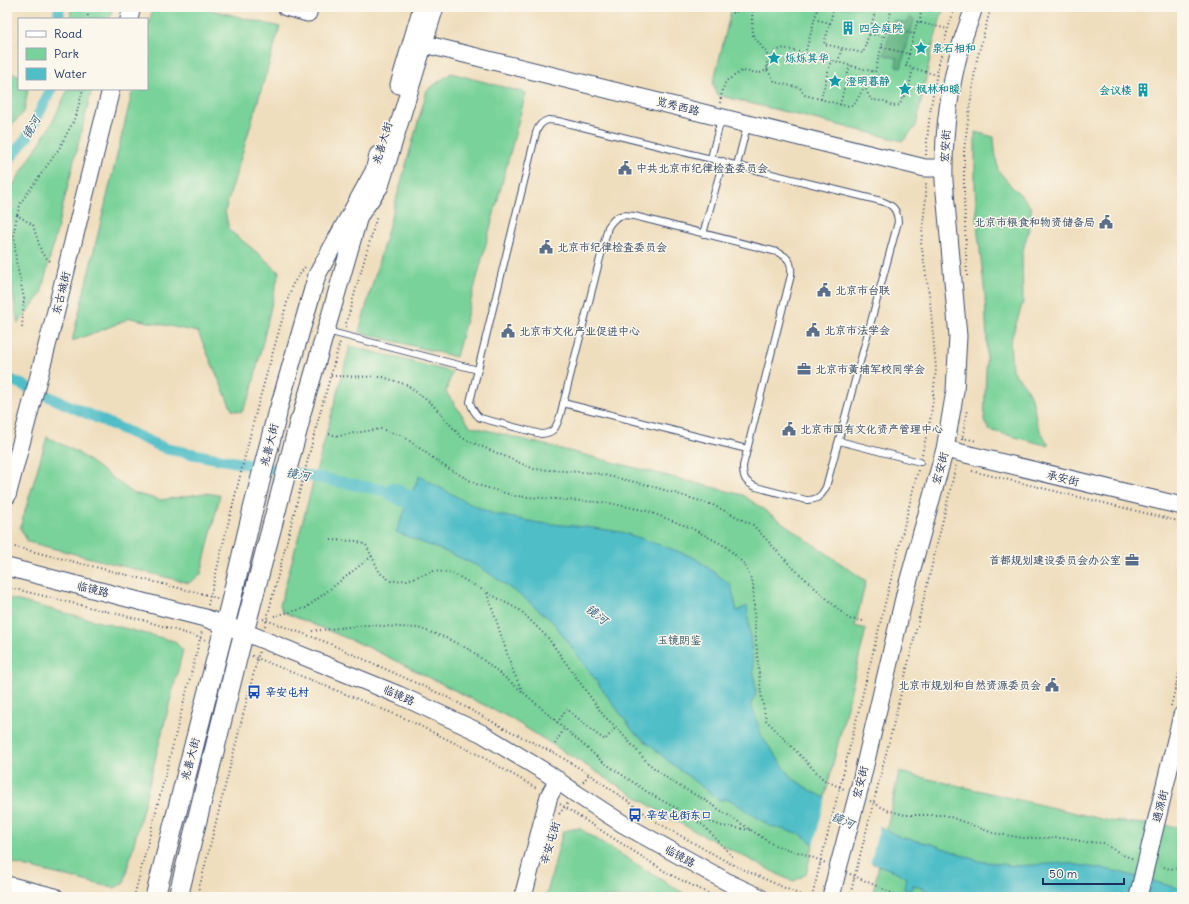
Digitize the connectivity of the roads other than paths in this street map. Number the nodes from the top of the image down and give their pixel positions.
1 (132, 7) edge
2 (286, 7) edge
3 (422, 7) edge
4 (435, 7) edge
5 (974, 7) edge
6 (308, 13) dead end
7 (129, 18) edge
8 (418, 42) junction
9 (111, 90) edge
10 (721, 110) junction
11 (748, 124) junction
12 (711, 158) junction
13 (723, 161) junction
14 (737, 165) junction
15 (944, 168) junction
16 (703, 234) junction
17 (326, 330) junction
18 (478, 370) junction
19 (563, 403) junction
20 (277, 414) joint
21 (308, 422) joint
22 (839, 441) junction
23 (747, 449) junction
24 (945, 449) junction
25 (920, 462) road end
26 (7, 496) edge
27 (1182, 506) edge
28 (7, 567) edge
29 (225, 625) junction
30 (244, 632) junction
31 (1182, 715) edge
32 (558, 780) junction
33 (7, 885) edge
34 (55, 897) edge
35 (155, 897) edge
36 (178, 897) edge
37 (523, 897) edge
38 (759, 897) edge
39 (831, 897) edge
40 (1138, 897) edge

1 - 7 street
2 - 6 street
3 - 8 street, 兆善大街
4 - 8 street, 兆善大街
5 - 15 street, 宏安街
8 - 10 street, 览秀西路
8 - 17 street, 兆善大街
8 - 20 street, 兆善大街
9 - 26 street, 东古城街
10 - 11 street, 览秀西路
10 - 12 lane
11 - 14 lane
11 - 15 street, 览秀西路
12 - 13 lane
12 - 18 lane
13 - 14 lane
13 - 16 lane
14 - 22 lane
15 - 24 street, 宏安街
16 - 19 lane
16 - 23 lane
17 - 18 lane
17 - 21 street, 兆善大街
18 - 19 lane
19 - 23 lane
20 - 29 main road, 兆善大街
21 - 30 main road, 兆善大街
22 - 23 lane
22 - 25 lane
24 - 27 street, 承安街
24 - 39 street, 宏安街, bridge
28 - 29 street, 临镜路
29 - 30 street, 临镜路
29 - 35 main road, 兆善大街
30 - 32 street, 临镜路
30 - 36 main road, 兆善大街
31 - 40 street, 通源街, bridge
32 - 37 street, 辛安屯街
32 - 38 street, 临镜路
33 - 34 street

